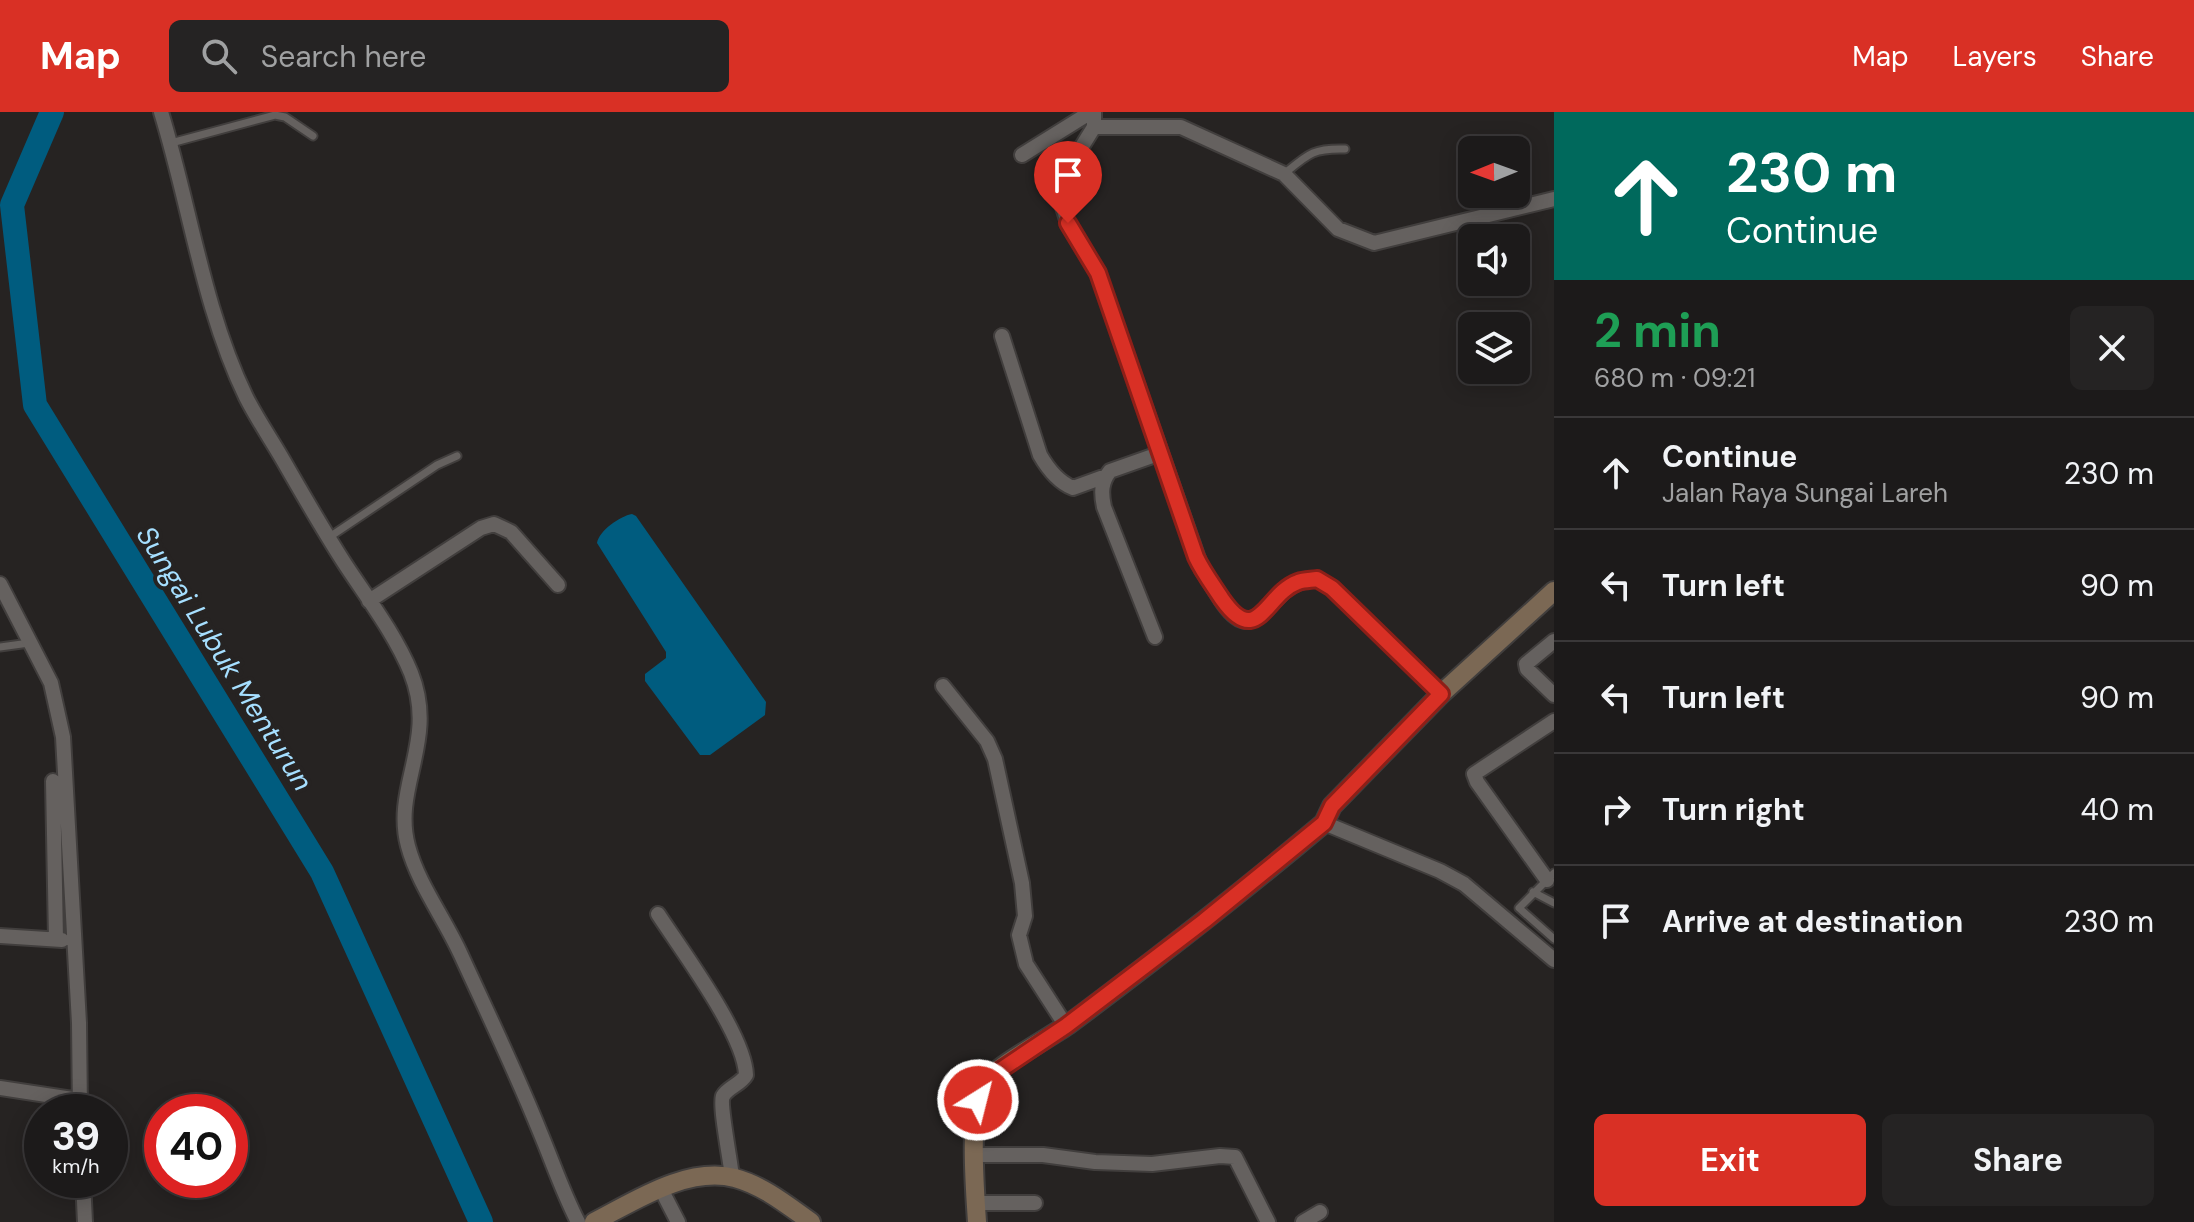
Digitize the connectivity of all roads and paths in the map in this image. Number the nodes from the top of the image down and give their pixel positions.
1 (161, 112) edge
2 (1093, 117) edge
3 (313, 136) dead end
4 (171, 143) junction
5 (1345, 149) dead end
6 (1022, 155) dead end
7 (1284, 174) junction
8 (1554, 199) edge
9 (1002, 336) dead end
10 (1161, 453) junction
11 (457, 456) dead end
12 (1106, 476) junction
13 (328, 538) junction
14 (0, 584) edge
15 (558, 585) dead end
16 (1554, 591) edge
17 (369, 601) junction
18 (1155, 637) dead end
19 (1554, 641) edge
20 (31, 643) junction
21 (0, 647) edge
22 (943, 686) dead end
23 (1441, 694) junction
24 (1554, 695) edge
25 (1554, 721) edge
26 (53, 781) dead end
27 (1324, 823) junction
28 (1550, 877) edge
29 (1533, 892) junction
30 (1554, 903) edge
31 (658, 914) dead end
32 (0, 936) edge
33 (56, 939) junction
34 (1554, 939) edge
35 (74, 943) junction
36 (1554, 960) edge
37 (1066, 1026) junction
38 (0, 1088) edge
39 (26, 1094) edge
40 (79, 1094) edge
41 (975, 1155) junction
42 (732, 1177) junction
43 (661, 1189) junction
44 (84, 1198) edge
45 (976, 1203) junction
46 (1035, 1203) dead end
47 (1320, 1212) dead end
48 (85, 1222) edge
49 (578, 1222) edge
50 (594, 1222) edge
51 (678, 1222) edge
52 (811, 1222) edge
53 (977, 1222) edge
54 (1268, 1222) edge
55 (1303, 1222) edge

1 - 4 street
2 - 6 street
2 - 7 street
2 - 10 street
3 - 4 lane
4 - 13 street
5 - 7 lane
7 - 8 street
9 - 12 street
10 - 12 street
10 - 23 street
11 - 13 lane
12 - 18 street
13 - 17 street
14 - 20 street
15 - 17 street
16 - 23 street
17 - 49 street
19 - 24 street
20 - 21 lane
20 - 35 street
22 - 37 street
23 - 27 street
25 - 28 street
26 - 33 street
27 - 36 street
27 - 37 street
28 - 29 lane
29 - 30 lane
29 - 34 lane
31 - 42 street
32 - 33 street
33 - 35 street
35 - 40 street
37 - 41 street
38 - 39 street
41 - 45 street
41 - 54 street
42 - 43 street
42 - 52 street
43 - 50 street
43 - 51 street
44 - 48 street
45 - 46 street
45 - 53 street
47 - 55 street

